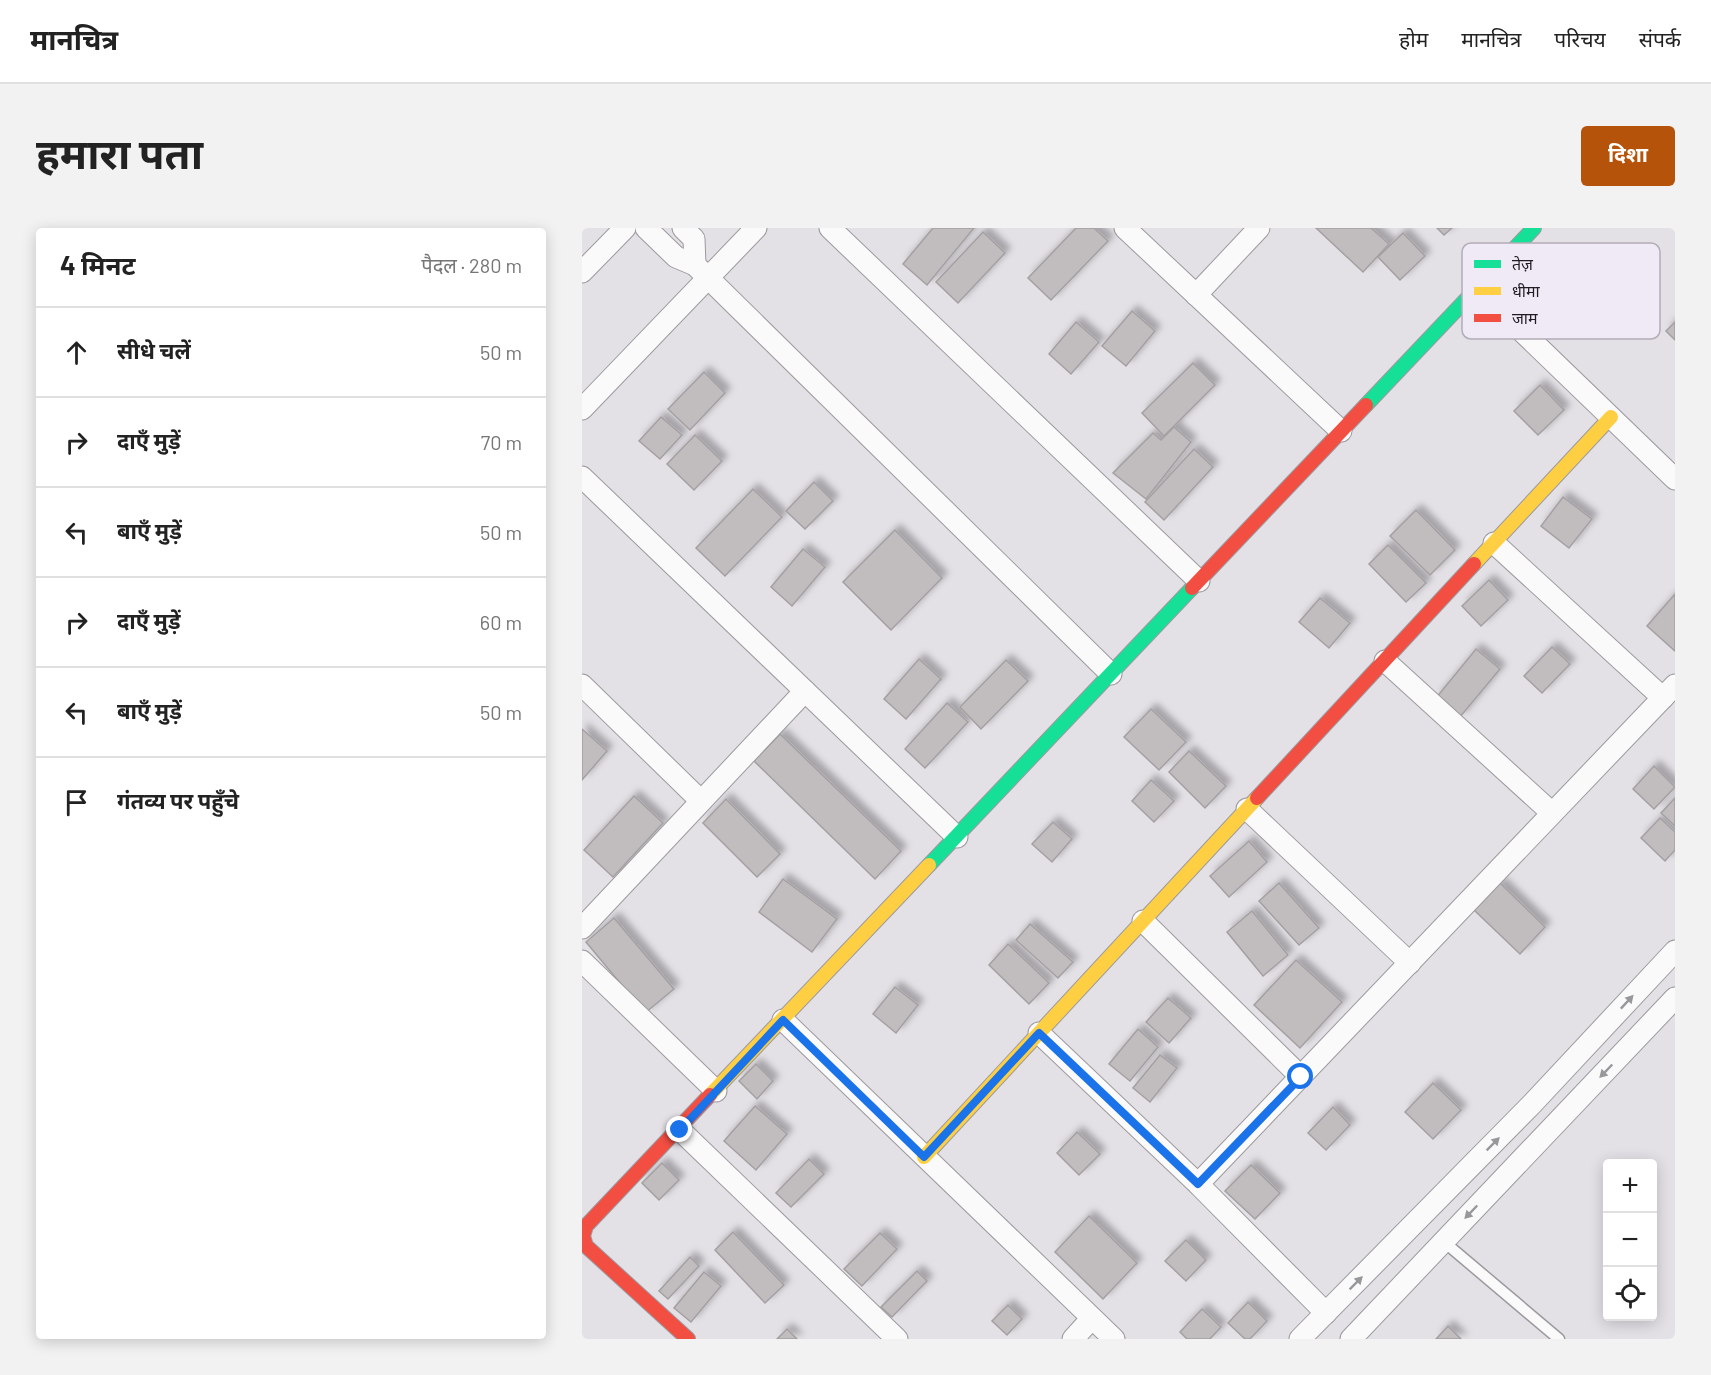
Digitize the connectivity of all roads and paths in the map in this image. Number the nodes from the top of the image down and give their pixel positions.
1 (625, 228) edge
2 (646, 228) edge
3 (683, 228) edge
4 (756, 228) edge
5 (830, 228) edge
6 (1125, 228) edge
7 (1259, 228) edge
8 (1534, 228) edge
9 (1520, 243) edge
10 (702, 271) junction
11 (582, 272) edge
12 (1196, 295) junction
13 (1462, 304) edge
14 (1530, 339) edge
15 (582, 409) edge
16 (1611, 417) junction
17 (1341, 431) junction
18 (582, 477) edge
19 (1675, 479) edge
20 (1494, 543) junction
21 (1199, 581) junction
22 (1385, 661) junction
23 (1111, 674) junction
24 (582, 685) edge
25 (805, 691) junction
26 (1669, 692) edge
27 (701, 801) junction
28 (1247, 809) junction
29 (1552, 813) junction
30 (957, 837) junction
31 (1143, 921) junction
32 (582, 928) edge
33 (1675, 951) edge
34 (582, 961) edge
35 (1410, 963) junction
36 (1675, 998) edge
37 (783, 1020) junction
38 (1039, 1033) junction
39 (1301, 1077) junction
40 (716, 1091) junction
41 (680, 1130) junction
42 (924, 1157) junction
43 (1198, 1184) junction
44 (1443, 1241) junction
45 (1390, 1248) junction
46 (1414, 1272) junction
47 (1326, 1313) junction
48 (1092, 1318) junction
49 (688, 1339) edge
50 (897, 1339) edge
51 (1073, 1339) edge
52 (1114, 1339) edge
53 (1300, 1339) edge
54 (1351, 1339) edge
55 (1559, 1339) edge

1 - 11 street
2 - 10 street
3 - 10 street
4 - 10 street
5 - 21 street
6 - 12 street
7 - 12 street
8 - 9 street
10 - 15 street
10 - 23 street
12 - 17 street
13 - 17 street
14 - 16 street
16 - 19 street
16 - 20 street
17 - 21 street
18 - 25 street
20 - 22 street
20 - 26 street
21 - 23 street
22 - 28 street
22 - 29 street
23 - 30 street
24 - 27 street
25 - 27 street
25 - 30 street
26 - 29 street
27 - 32 street
28 - 31 street
28 - 35 street
29 - 35 street
30 - 37 street
31 - 38 street
31 - 39 street
45 -> 33 street
34 - 40 street
35 - 39 street
36 -> 44 street
37 - 40 street
37 - 42 street
38 - 42 street
38 - 43 street
39 - 43 street
40 - 41 street
41 - 49 street
41 - 50 street
42 - 48 street
43 - 47 street
44 - 46 street
44 - 55 lane
45 - 46 street
47 -> 45 street
46 - 54 street
47 - 53 street
48 - 51 street
48 - 52 street

